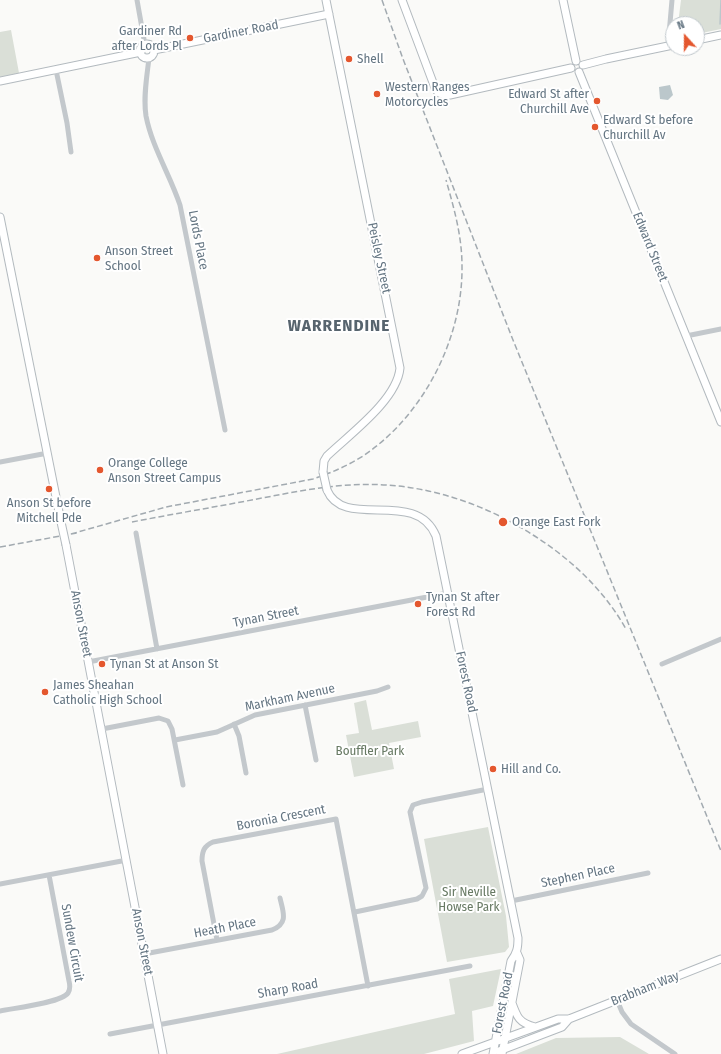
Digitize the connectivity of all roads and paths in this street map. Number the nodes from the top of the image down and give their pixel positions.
1 (137, 0) edge
2 (326, 0) edge
3 (402, 0) edge
4 (563, 0) edge
5 (672, 0) edge
6 (329, 14) junction
7 (671, 16) edge
8 (721, 35) edge
9 (705, 38) edge
10 (145, 45) junction
11 (665, 46) edge
12 (154, 50) junction
13 (141, 52) junction
14 (148, 58) junction
15 (576, 61) junction
16 (583, 65) junction
17 (572, 68) junction
18 (56, 70) junction
19 (579, 72) junction
20 (0, 81) edge
21 (71, 152) dead end
22 (0, 217) edge
23 (721, 329) edge
24 (686, 336) junction
25 (721, 422) edge
26 (225, 430) dead end
27 (48, 453) junction
28 (0, 462) edge
29 (327, 490) joint
30 (136, 533) dead end
31 (448, 593) junction
32 (721, 639) edge
33 (157, 649) junction
34 (88, 662) junction
35 (662, 664) dead end
36 (388, 687) dead end
37 (305, 705) junction
38 (234, 724) junction
39 (102, 729) junction
40 (175, 740) junction
41 (316, 760) dead end
42 (246, 773) dead end
43 (183, 785) dead end
44 (488, 789) junction
45 (126, 860) junction
46 (648, 873) dead end
47 (49, 875) junction
48 (0, 884) edge
49 (280, 898) dead end
50 (511, 901) junction
51 (355, 912) junction
52 (217, 940) junction
53 (517, 953) junction
54 (144, 954) junction
55 (721, 959) edge
56 (470, 966) dead end
57 (368, 986) junction
58 (617, 1000) junction
59 (512, 1003) junction
60 (0, 1011) edge
61 (569, 1019) junction
62 (158, 1024) junction
63 (535, 1027) junction
64 (110, 1034) dead end
65 (505, 1038) junction
66 (495, 1042) junction
67 (503, 1052) edge
68 (163, 1054) edge
69 (462, 1054) edge
70 (492, 1054) edge
71 (675, 1054) edge

1 - 10 street
2 - 6 street, Peisley Street
3 - 17 street
4 - 15 street
5 - 7 street
6 - 12 street, Gardiner Road
6 - 29 street, Peisley Street, bridge
8 - 9 street
10 - 12 street
10 - 13 street
11 - 16 street
12 - 14 street
13 - 14 street
13 - 18 street
14 - 26 street, Lords Place
15 - 16 street
15 - 17 street
16 - 19 street
17 - 19 street
18 - 20 street
18 - 21 street
19 - 24 street, Edward Street
22 - 27 street, Anson Street
23 - 24 street
24 - 25 street, Edward Street
27 - 28 street
27 - 34 street, Anson Street, bridge
29 - 31 street, Forest Road
30 - 33 street
31 - 33 street, Tynan Street
31 - 44 street, Forest Road
32 - 35 street
33 - 34 street, Tynan Street
34 - 39 street, Anson Street
36 - 37 street, Markham Avenue
37 - 38 street, Markham Avenue
37 - 41 street
38 - 40 street, Markham Avenue
38 - 42 street
39 - 40 street
39 - 45 street, Anson Street
40 - 43 street
44 - 50 street, Forest Road
44 - 51 street
45 - 47 street
45 - 54 street, Anson Street
46 - 50 street, Stephen Place
47 - 48 street
47 - 60 street, Sundew Circuit
49 - 52 street, Heath Place
50 - 53 street, Forest Road
51 - 52 street, Boronia Crescent
51 - 57 street, Boronia Crescent
52 - 54 street, Heath Place
53 - 59 street, Forest Road
53 - 66 street, Forest Road
54 - 62 street, Anson Street
55 - 58 street, Brabham Way
56 - 57 street, Sharp Road
57 - 62 street, Sharp Road
58 - 61 street, Brabham Way
58 - 71 street
59 - 63 street
59 - 65 street, Forest Road
61 - 63 street, Brabham Way
61 - 67 street, Brabham Way
62 - 64 street, Sharp Road
62 - 68 street, Anson Street
63 - 65 street, Brabham Way
65 - 66 street, Brabham Way
65 - 67 street, Forest Road
66 - 69 street, Brabham Way
66 - 70 street, Forest Road
67 - 70 street, Brabham Way

